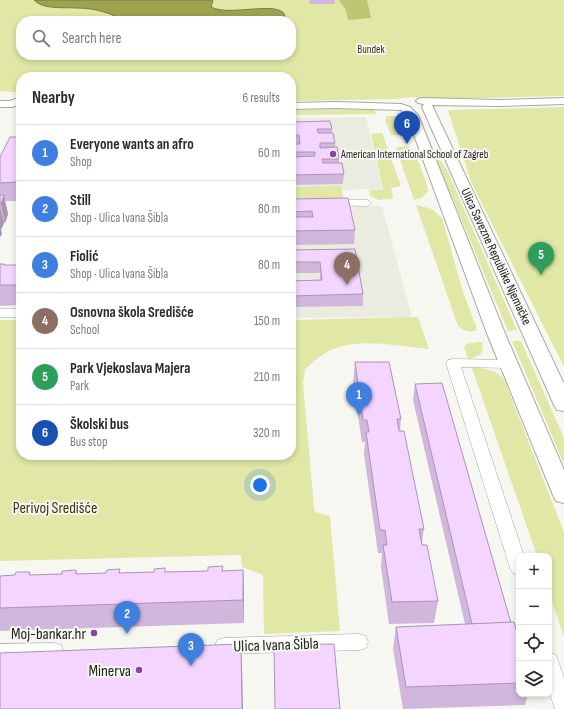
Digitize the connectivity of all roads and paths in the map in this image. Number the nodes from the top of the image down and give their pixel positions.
1 (564, 101) edge
2 (499, 103) junction
3 (336, 105) junction
4 (426, 105) junction
5 (452, 105) junction
6 (296, 106) edge
7 (365, 106) junction
8 (406, 109) junction
9 (461, 178) junction
10 (367, 202) dead end
11 (321, 203) edge
12 (16, 312) edge
13 (0, 313) edge
14 (508, 364) junction
15 (564, 405) edge
16 (564, 495) edge
17 (516, 559) edge
18 (359, 642) dead end
19 (204, 646) edge
20 (71, 650) edge
21 (0, 652) edge
22 (552, 670) edge
23 (564, 708) edge

1 - 2 street
2 - 4 street
2 - 5 street
3 - 6 street
3 - 7 street
3 - 8 street
4 - 5 street
4 - 8 street
4 - 9 street, Ulica Savezne Republike Njemačke
5 - 9 street
7 - 8 street
7 - 8 street
8 - 14 street, Ulica Savezne Republike Njemačke
9 - 15 street, Ulica Savezne Republike Njemačke
10 - 11 street
12 - 13 street
14 - 16 street, Ulica Savezne Republike Njemačke
14 - 17 street
18 - 19 street, Ulica Ivana Šibla
20 - 21 street
22 - 23 street

